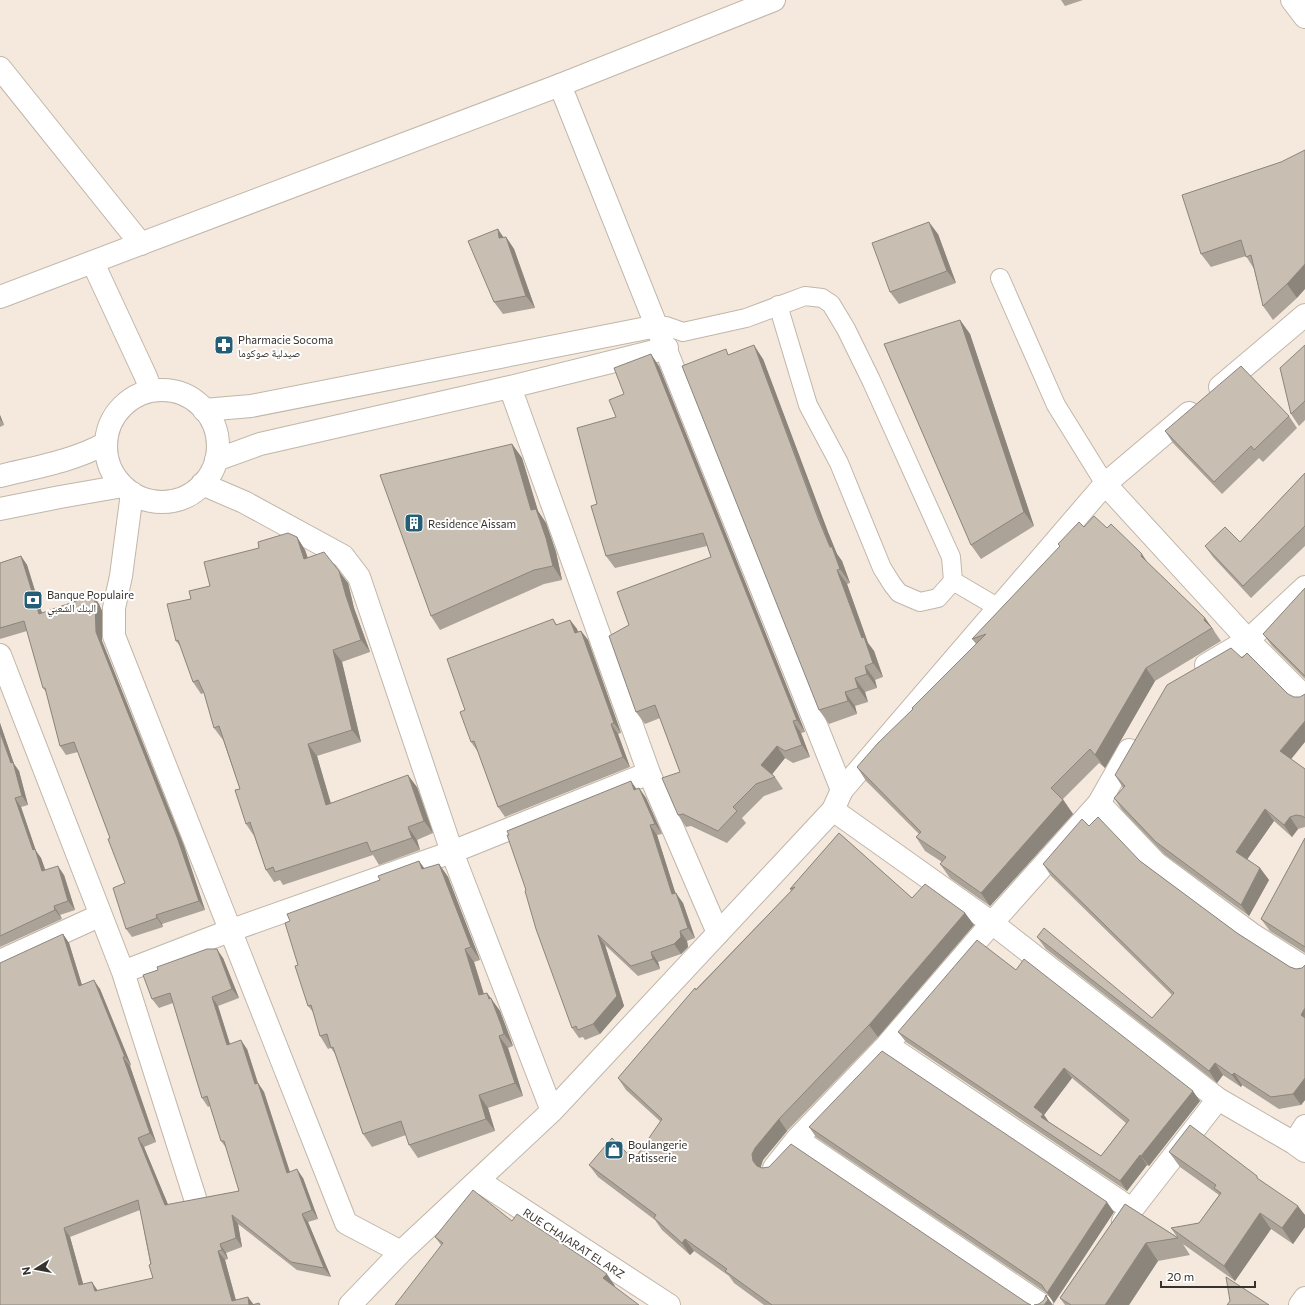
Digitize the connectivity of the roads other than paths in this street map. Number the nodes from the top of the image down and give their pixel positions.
1 (774, 0) edge
2 (1292, 0) edge
3 (1305, 16) edge
4 (0, 68) edge
5 (560, 85) junction
6 (141, 244) junction
7 (93, 263) junction
8 (1000, 278) dead end
9 (0, 297) edge
10 (778, 305) junction
11 (1305, 315) edge
12 (657, 326) junction
13 (682, 332) junction
14 (666, 348) junction
15 (510, 387) junction
16 (151, 391) junction
17 (204, 410) junction
18 (106, 443) junction
19 (216, 460) junction
20 (0, 476) edge
21 (202, 484) junction
22 (1105, 484) junction
23 (128, 490) junction
24 (0, 509) edge
25 (953, 581) junction
26 (1305, 587) edge
27 (999, 608) junction
28 (1248, 640) junction
29 (0, 655) edge
30 (1186, 676) edge
31 (1305, 697) edge
32 (1138, 735) edge
33 (648, 773) junction
34 (842, 790) junction
35 (1099, 803) junction
36 (833, 810) junction
37 (452, 852) junction
38 (101, 915) junction
39 (1265, 915) edge
40 (992, 923) junction
41 (229, 931) junction
42 (718, 933) junction
43 (1253, 935) junction
44 (0, 961) edge
45 (1305, 968) edge
46 (123, 972) junction
47 (887, 1045) junction
48 (1218, 1099) junction
49 (552, 1111) junction
50 (797, 1139) junction
51 (1301, 1140) edge
52 (773, 1168) edge
53 (479, 1181) junction
54 (195, 1198) edge
55 (1132, 1209) junction
56 (1114, 1235) edge
57 (401, 1252) junction
58 (1305, 1298) edge
59 (350, 1305) edge
60 (669, 1305) edge
61 (1042, 1305) edge
62 (1300, 1305) edge

1 - 5 street
2 - 3 street
4 - 6 street
5 - 6 street
5 - 12 street
6 - 7 street
7 - 9 street
7 - 16 street
8 - 22 lane
10 - 13 lane
10 - 25 lane
10 - 25 lane
11 - 22 street
12 - 13 lane
12 - 14 street
12 - 17 street
13 - 14 lane
14 - 15 street
14 - 34 street
15 - 19 street
15 - 33 street
16 - 17 street
16 - 18 street
17 - 19 street
18 - 20 street
18 - 23 street
19 - 21 street
21 - 23 street
21 - 37 street
22 - 27 street
22 - 28 street
23 - 24 street
23 - 41 street
25 - 27 lane
26 - 28 street
27 - 34 street
28 - 30 street
28 - 31 street
29 - 38 street
32 - 35 street
33 - 37 street
33 - 42 street
34 - 36 street
35 - 40 street
35 - 43 street
36 - 40 street
36 - 42 street
37 - 41 street
37 - 49 street
38 - 44 street
38 - 46 street
39 - 43 street
40 - 47 street
40 - 48 street
41 - 46 street
41 - 57 street
42 - 49 street
43 - 45 street
46 - 54 street
47 - 50 street
47 - 55 street
48 - 51 street
48 - 55 street
49 - 53 street
50 - 52 street
50 - 61 street
53 - 57 street
53 - 60 street, RUE CHAJARAT EL ARZ
55 - 56 street
57 - 59 street
58 - 62 street

